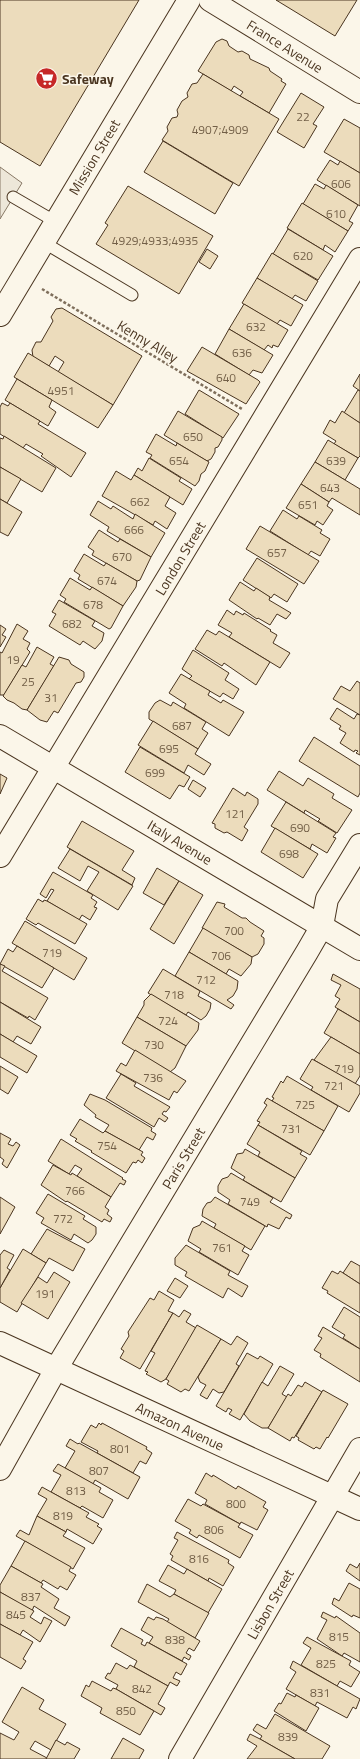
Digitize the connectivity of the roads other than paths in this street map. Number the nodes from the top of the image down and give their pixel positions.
1 (189, 0) edge
2 (210, 0) edge
3 (360, 92) edge
4 (13, 197) dead end
5 (56, 222) junction
6 (43, 242) junction
7 (360, 260) edge
8 (132, 295) dead end
9 (0, 315) edge
10 (0, 736) edge
11 (53, 767) junction
12 (360, 845) edge
13 (0, 856) edge
14 (322, 926) junction
15 (360, 949) edge
16 (0, 1343) edge
17 (56, 1369) junction
18 (360, 1449) edge
19 (0, 1468) edge
20 (332, 1496) junction
21 (360, 1509) edge
22 (180, 1759) edge

1 - 5 street, Mission Street
2 - 3 street, France Avenue
4 - 5 lane
5 - 6 street, Mission Street
6 - 8 lane
6 - 9 street, Mission Street
7 - 11 street, London Street
10 - 11 street, Italy Avenue
11 - 13 street, London Street
11 - 14 street, Italy Avenue
12 - 14 street, Paris Street
14 - 15 street, Italy Avenue
14 - 17 street, Paris Street
16 - 17 street, Amazon Avenue
17 - 19 street, Paris Street
17 - 20 street, Amazon Avenue
18 - 20 street, Lisbon Street
20 - 21 street, Amazon Avenue
20 - 22 street, Lisbon Street

